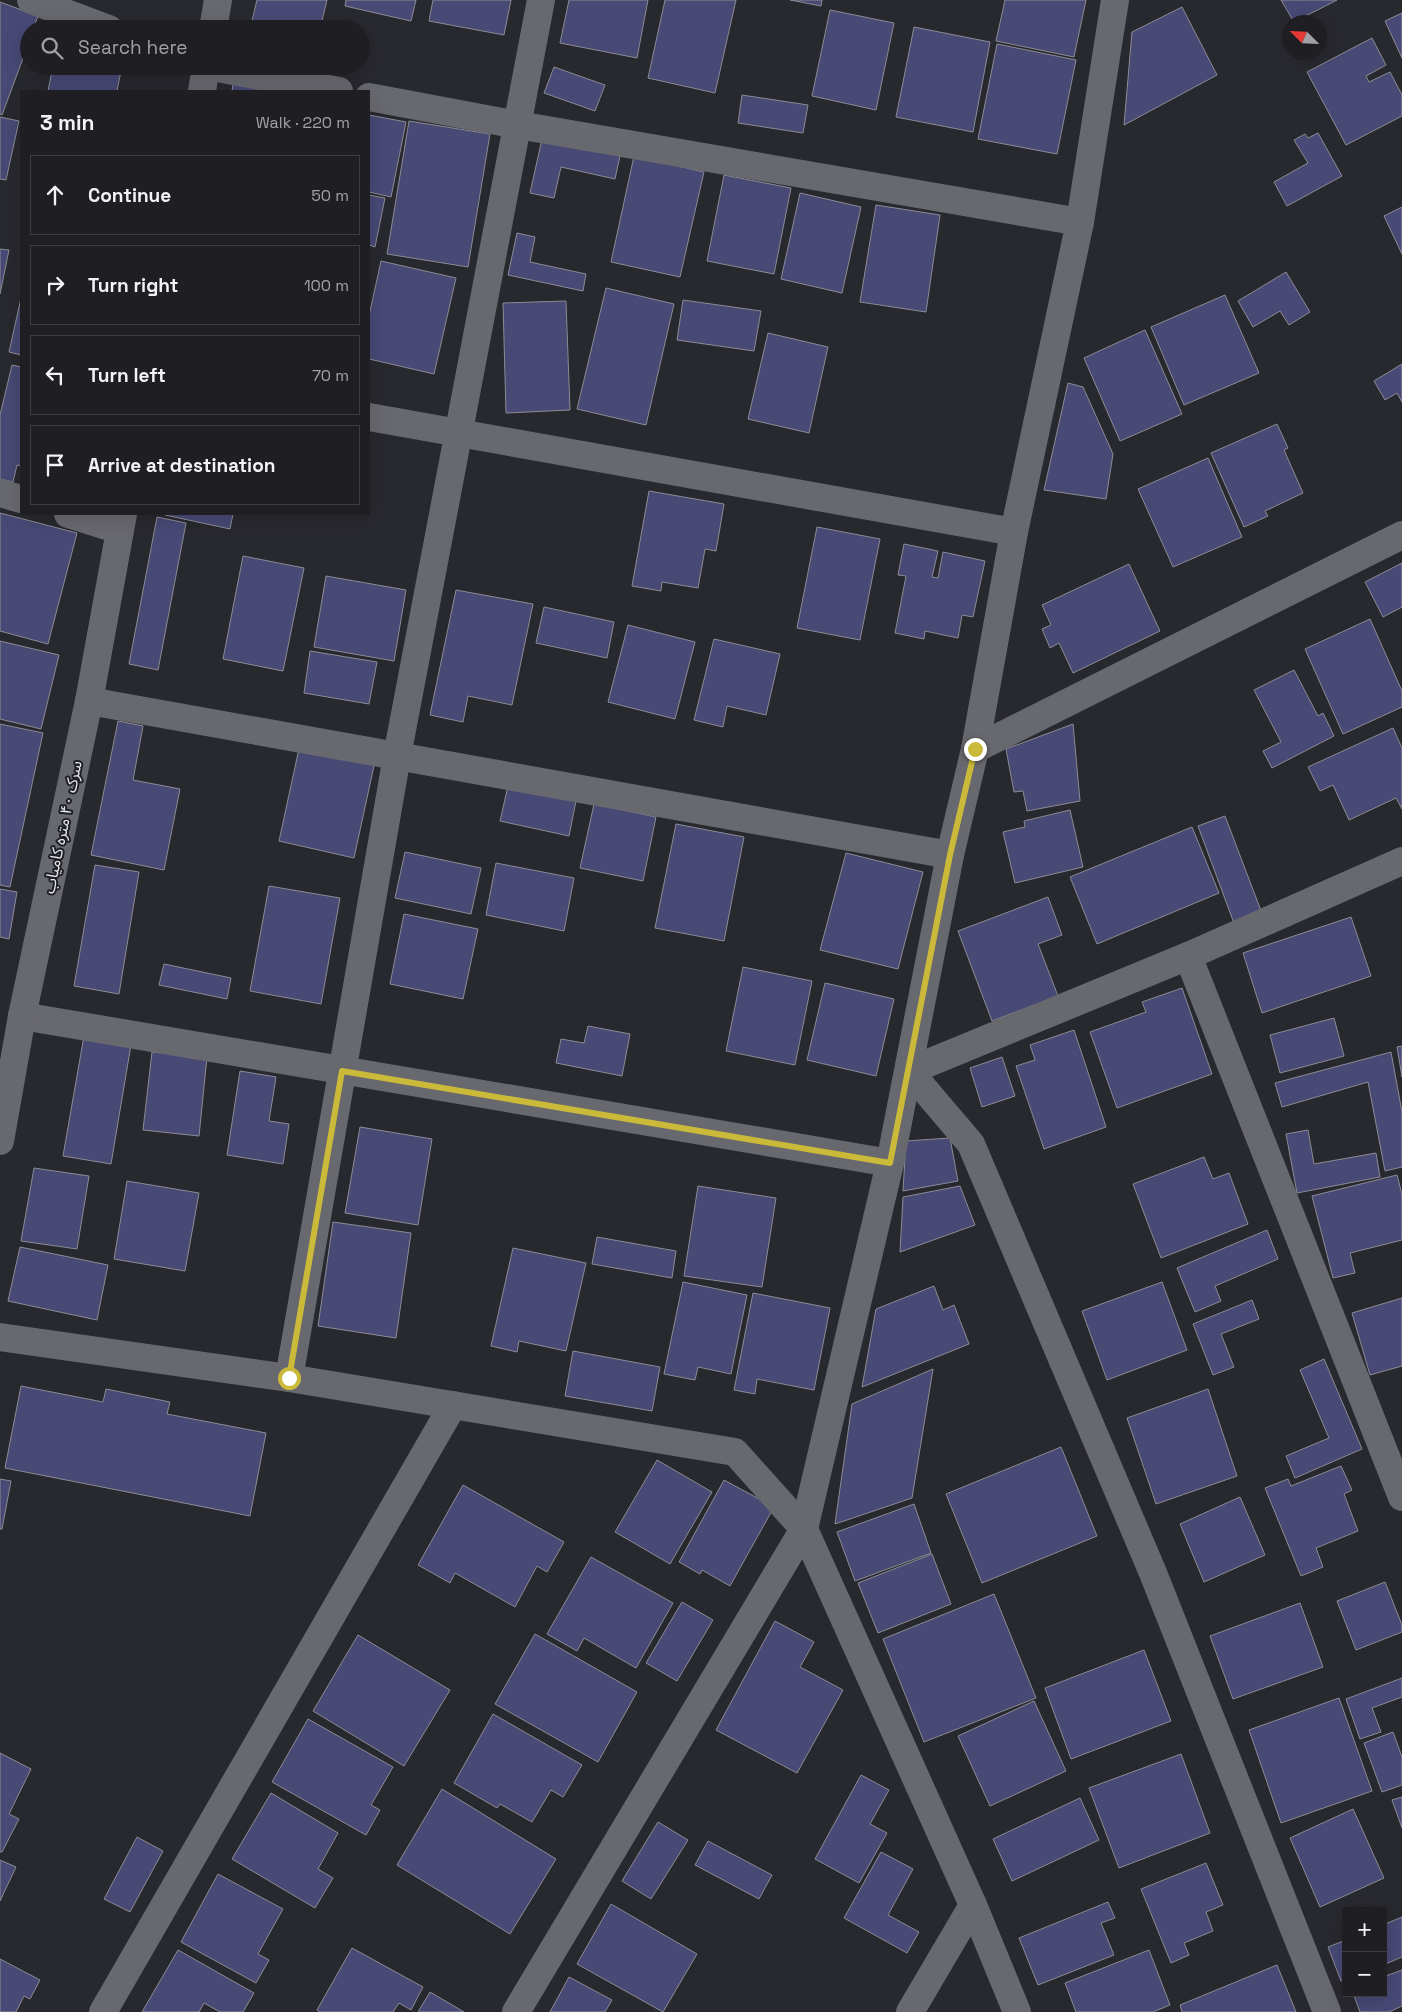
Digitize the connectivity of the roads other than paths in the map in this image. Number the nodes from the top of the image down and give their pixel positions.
1 (31, 0) edge
2 (218, 0) edge
3 (541, 0) edge
4 (1115, 0) edge
5 (85, 20) edge
6 (215, 20) edge
7 (205, 75) edge
8 (255, 75) edge
9 (202, 90) edge
10 (334, 90) edge
11 (370, 97) edge
12 (518, 125) junction
13 (1080, 222) junction
14 (370, 417) edge
15 (458, 434) junction
16 (0, 493) edge
17 (20, 499) edge
18 (75, 515) edge
19 (121, 522) edge
20 (1014, 532) junction
21 (1402, 535) edge
22 (89, 701) junction
23 (975, 749) junction
24 (397, 756) junction
25 (950, 855) junction
26 (1402, 861) edge
27 (1188, 956) junction
28 (22, 1016) junction
29 (342, 1071) junction
30 (909, 1071) junction
31 (0, 1141) edge
32 (890, 1163) junction
33 (0, 1337) edge
34 (289, 1378) junction
35 (453, 1405) junction
36 (1402, 1497) edge
37 (804, 1529) junction
38 (973, 1905) junction
39 (103, 2012) edge
40 (516, 2012) edge
41 (910, 2012) edge
42 (1016, 2012) edge
43 (1327, 2012) edge

1 - 5 street
2 - 6 street
3 - 12 street
4 - 13 street
7 - 9 street
8 - 10 street
11 - 12 street
12 - 13 street
12 - 15 street
13 - 20 street
14 - 15 street
15 - 20 street
15 - 24 street
16 - 17 street
18 - 19 street
19 - 22 street, سرک ۴۰ متره کامیاب
20 - 23 street
21 - 23 street
22 - 24 street
22 - 28 street, سرک ۴۰ متره کامیاب
23 - 25 street
24 - 25 street
24 - 29 street
25 - 30 street
26 - 27 street
27 - 30 street
27 - 36 street
28 - 29 street
28 - 31 street, سرک ۴۰ متره کامیاب
29 - 32 street
29 - 34 street
30 - 32 street
30 - 43 street
32 - 37 street
33 - 34 street
34 - 35 street
35 - 37 street
35 - 39 street
37 - 38 street
37 - 40 street
38 - 41 street
38 - 42 street

